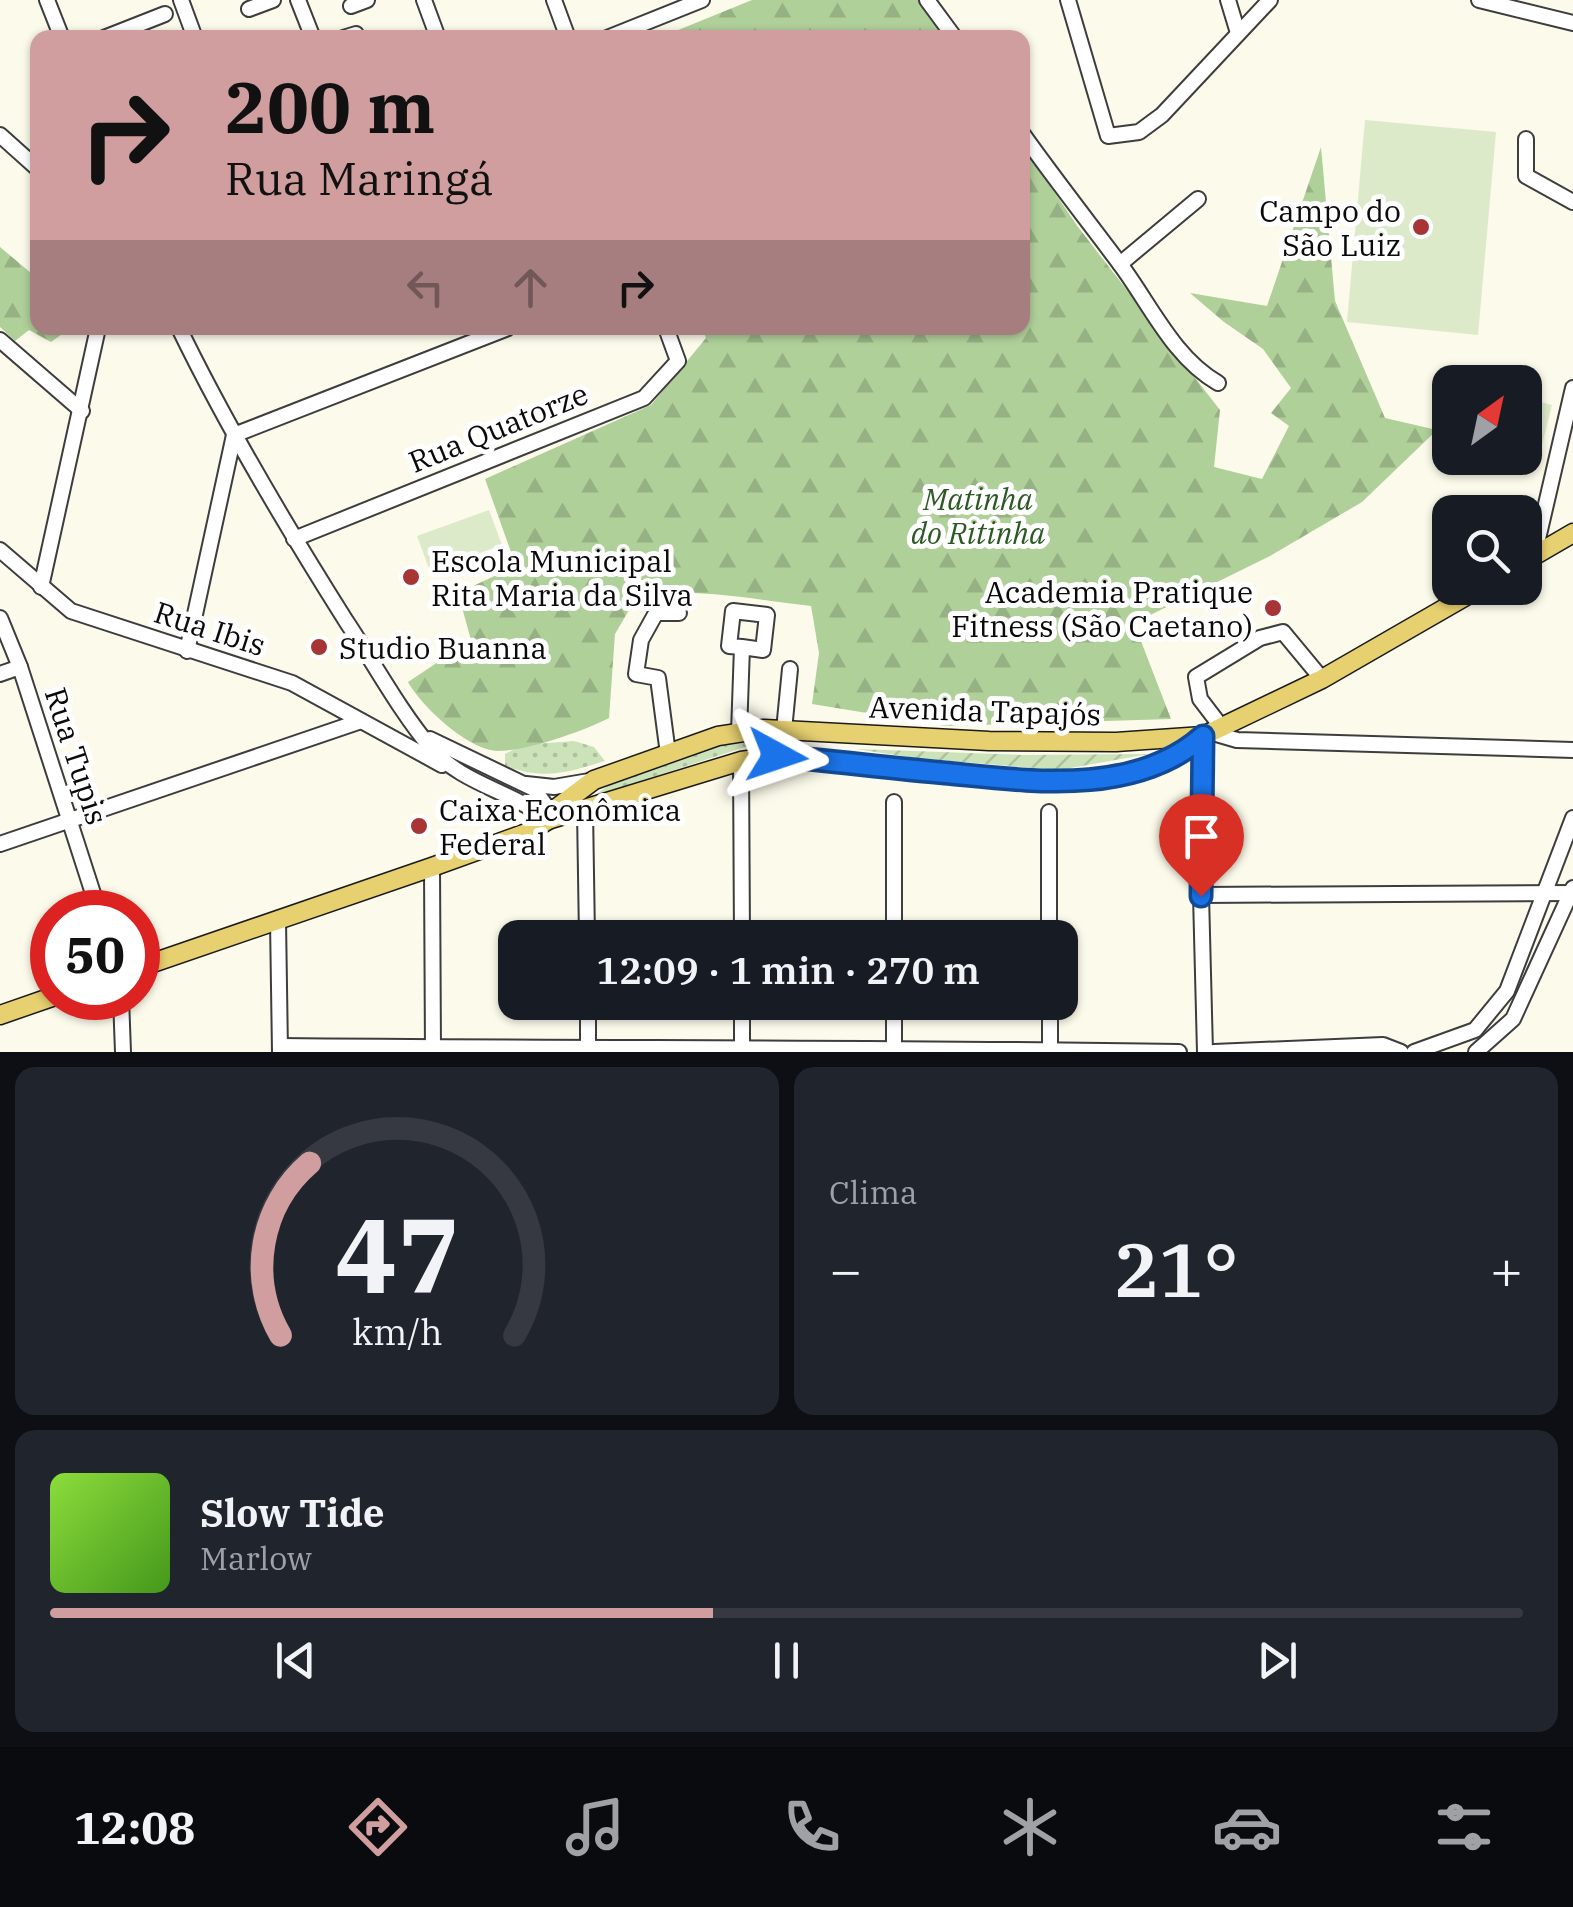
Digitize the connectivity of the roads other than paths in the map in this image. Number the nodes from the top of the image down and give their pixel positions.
1 (47, 0) edge
2 (274, 0) edge
3 (298, 0) edge
4 (368, 0) edge
5 (424, 0) edge
6 (554, 0) edge
7 (702, 0) edge
8 (927, 0) edge
9 (1068, 0) edge
10 (1228, 0) edge
11 (1270, 0) edge
12 (1480, 0) edge
13 (183, 1) edge
14 (351, 6) dead end
15 (249, 9) dead end
16 (165, 14) dead end
17 (1573, 24) edge
18 (59, 30) edge
19 (136, 30) edge
20 (193, 30) edge
21 (310, 30) edge
22 (435, 30) edge
23 (565, 30) edge
24 (627, 30) edge
25 (950, 30) edge
26 (1238, 33) junction
27 (0, 135) edge
28 (1526, 139) dead end
29 (1030, 144) edge
30 (30, 162) edge
31 (1198, 199) dead end
32 (1573, 202) edge
33 (1120, 264) junction
34 (97, 335) edge
35 (186, 335) edge
36 (490, 335) edge
37 (669, 335) edge
38 (0, 340) edge
39 (1218, 382) dead end
40 (1573, 388) edge
41 (82, 411) junction
42 (234, 435) junction
43 (1542, 508) edge
44 (1573, 533) edge
45 (294, 538) junction
46 (0, 550) edge
47 (1542, 551) edge
48 (41, 587) junction
49 (1450, 605) edge
50 (679, 613) dead end
51 (0, 618) edge
52 (742, 648) dead end
53 (187, 651) junction
54 (20, 667) junction
55 (790, 669) dead end
56 (0, 674) edge
57 (1322, 679) junction
58 (361, 721) junction
59 (784, 730) junction
60 (824, 731) junction
61 (739, 733) junction
62 (1213, 733) junction
63 (425, 737) junction
64 (1573, 750) edge
65 (668, 754) junction
66 (741, 761) junction
67 (828, 761) junction
68 (465, 776) junction
69 (594, 780) junction
70 (521, 782) junction
71 (894, 802) dead end
72 (585, 810) junction
73 (1048, 812) dead end
74 (1573, 818) edge
75 (548, 820) junction
76 (69, 821) junction
77 (0, 844) edge
78 (432, 867) junction
79 (92, 890) edge
80 (1572, 891) edge
81 (1544, 895) junction
82 (1201, 896) junction
83 (586, 920) edge
84 (742, 920) edge
85 (894, 920) edge
86 (1049, 920) edge
87 (278, 921) junction
88 (160, 961) edge
89 (30, 1005) edge
90 (0, 1015) edge
91 (122, 1020) edge
92 (588, 1020) edge
93 (742, 1020) edge
94 (894, 1020) edge
95 (1050, 1020) edge
96 (1502, 1030) junction
97 (280, 1049) edge
98 (433, 1050) edge
99 (588, 1050) edge
100 (894, 1050) edge
101 (742, 1051) edge
102 (1050, 1051) edge
103 (123, 1052) edge
104 (1179, 1052) edge
105 (1205, 1052) edge
106 (1214, 1052) edge
107 (1401, 1052) edge
108 (1414, 1052) edge
109 (1476, 1052) edge
110 (1499, 1052) edge

1 - 18 street
2 - 15 street
3 - 21 street
4 - 14 street
5 - 22 street
6 - 23 street
7 - 24 street
8 - 25 street
9 - 26 street
10 - 26 street
11 - 26 street
12 - 17 street
13 - 20 street
16 - 19 street
27 - 30 street
28 - 32 street
29 - 33 street
31 - 33 street
33 - 39 street
34 - 41 street
35 - 42 street
36 - 42 street
37 - 45 street, Rua Quatorze
38 - 41 street
40 - 43 street
41 - 48 street
42 - 45 street
42 - 53 street
44 - 47 main road
45 - 63 street
46 - 48 street, Rua Ibis
48 - 53 street, Rua Ibis
49 - 57 main road, Avenida Tapajós
50 - 65 street
51 - 54 street, Rua Tupis
52 - 61 street
53 - 58 street, Rua Ibis
54 - 56 street
54 - 76 street, Rua Tupis
55 - 59 street
57 - 62 main road, Avenida Tapajós
57 - 62 street
58 - 68 street, Rua Ibis
58 - 76 street
59 - 60 main road, Avenida Tapajós
59 - 61 main road, Avenida Tapajós
60 - 62 main road, Avenida Tapajós
60 - 67 main road
61 - 65 main road, Avenida Tapajós
62 - 64 street
62 - 67 main road, Avenida Tapajós
62 - 82 street
63 - 68 street
63 - 70 street
65 - 69 main road, Avenida Tapajós
66 - 67 main road, Avenida Tapajós
66 - 72 main road, Avenida Tapajós
66 - 84 street
68 - 75 street
69 - 70 street
69 - 75 main road, Avenida Tapajós
70 - 75 street
71 - 85 street
72 - 75 main road, Avenida Tapajós
72 - 83 street
73 - 86 street
74 - 81 street
75 - 78 main road, Avenida Tapajós
76 - 77 street
76 - 79 street, Rua Tupis
78 - 87 main road, Avenida Tapajós
78 - 98 street
80 - 81 street
80 - 96 street
81 - 82 street
81 - 108 street
82 - 105 street
87 - 88 main road, Avenida Tapajós
87 - 97 street
89 - 90 main road
91 - 103 street
92 - 99 street
93 - 101 street
94 - 100 street
95 - 102 street
96 - 109 street
96 - 110 street
97 - 98 street
98 - 99 street
99 - 101 street
100 - 101 street
100 - 102 street
102 - 104 street
106 - 107 street

